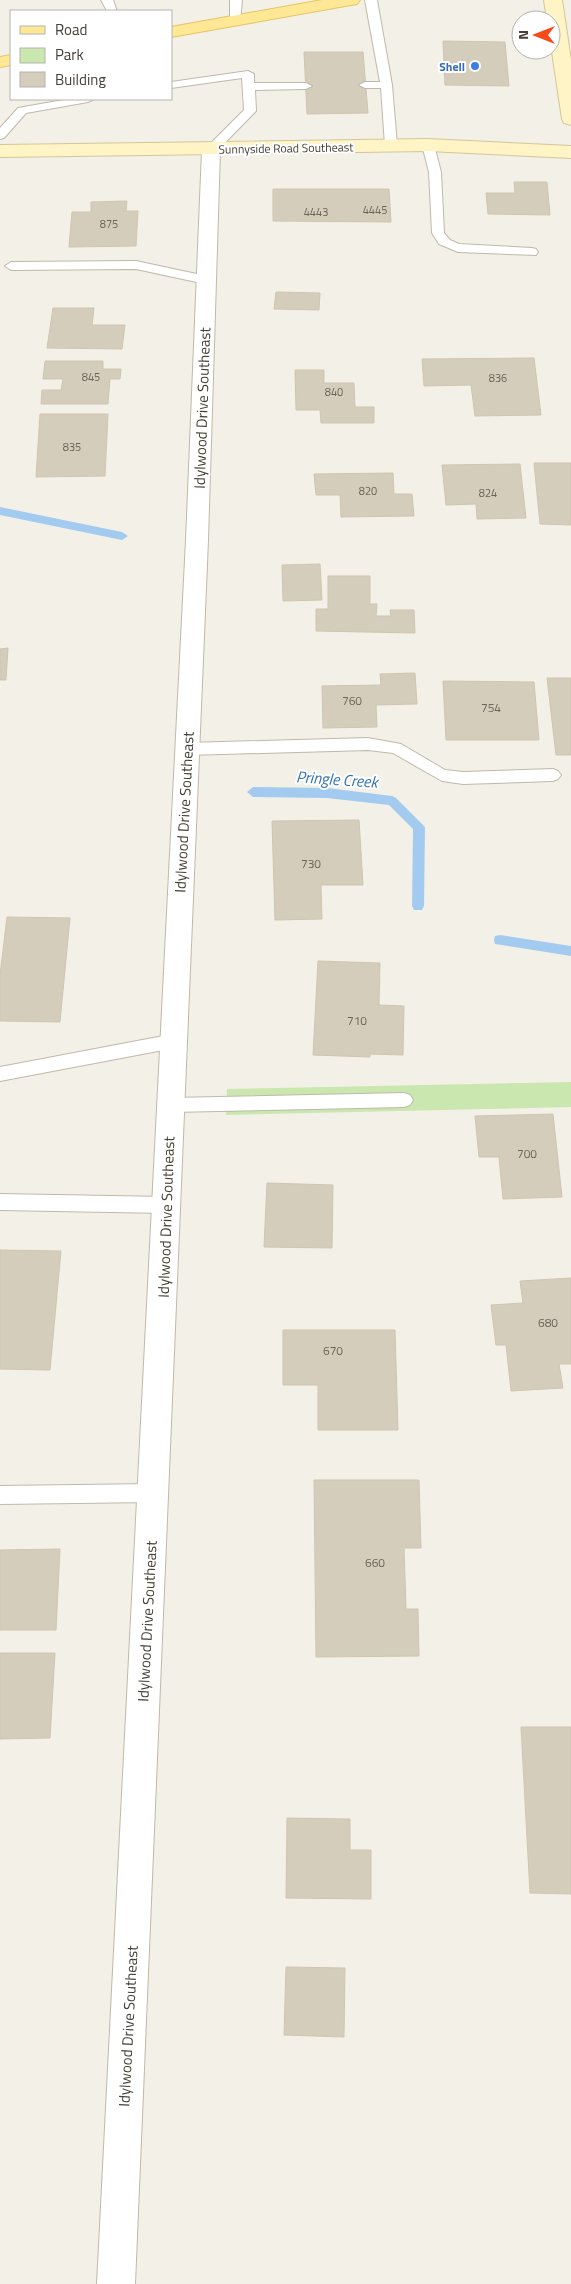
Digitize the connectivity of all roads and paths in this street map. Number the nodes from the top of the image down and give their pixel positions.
1 (236, 0) edge
2 (351, 0) edge
3 (371, 0) edge
4 (553, 0) edge
5 (236, 20) junction
6 (172, 32) edge
7 (172, 85) edge
8 (365, 85) dead end
9 (386, 85) junction
10 (306, 86) dead end
11 (248, 87) junction
12 (82, 100) edge
13 (571, 119) edge
14 (0, 135) edge
15 (391, 145) junction
16 (428, 145) junction
17 (211, 150) junction
18 (0, 151) edge
19 (571, 152) edge
20 (532, 252) dead end
21 (11, 266) dead end
22 (206, 280) junction
23 (187, 749) junction
24 (553, 775) dead end
25 (174, 1041) junction
26 (0, 1074) edge
27 (404, 1100) dead end
28 (171, 1106) junction
29 (0, 1202) edge
30 (166, 1204) junction
31 (153, 1493) junction
32 (0, 1496) edge
33 (116, 2284) edge

1 - 5 lane
2 - 5 main road
3 - 9 lane
4 - 13 main road
5 - 6 main road
7 - 11 lane
8 - 9 lane
9 - 15 lane
10 - 11 lane
11 - 17 lane
12 - 14 lane
15 - 16 main road, Sunnyside Road Southeast
15 - 17 main road, Sunnyside Road Southeast
16 - 19 main road, Sunnyside Road Southeast
16 - 20 lane
17 - 18 main road, Sunnyside Road Southeast
17 - 22 street, Idylwood Drive Southeast
21 - 22 lane
22 - 23 street, Idylwood Drive Southeast
23 - 24 lane
23 - 25 street, Idylwood Drive Southeast
25 - 26 lane
25 - 28 street, Idylwood Drive Southeast
27 - 28 lane
28 - 30 street, Idylwood Drive Southeast
29 - 30 lane
30 - 31 street, Idylwood Drive Southeast
31 - 32 lane
31 - 33 street, Idylwood Drive Southeast

